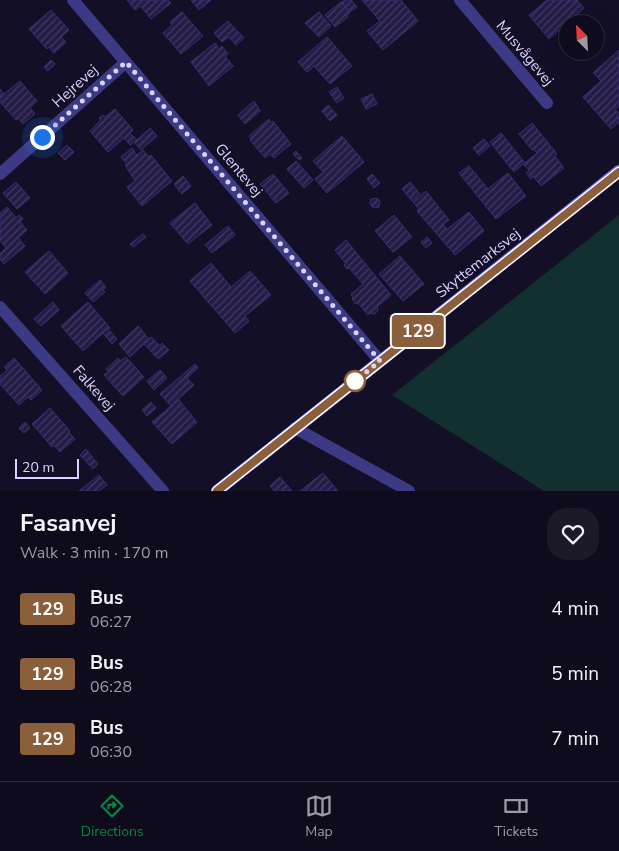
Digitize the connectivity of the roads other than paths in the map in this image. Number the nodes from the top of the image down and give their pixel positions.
1 (73, 0) edge
2 (460, 0) edge
3 (126, 62) junction
4 (547, 103) dead end
5 (619, 172) edge
6 (0, 174) edge
7 (0, 306) edge
8 (380, 361) junction
9 (295, 428) junction
10 (163, 491) edge
11 (217, 491) edge
12 (409, 491) edge

1 - 3 street, Glentevej
2 - 4 street, Musvågevej
3 - 6 street, Hejrevej
3 - 8 street, Glentevej
5 - 8 street, Skyttemarksvej
7 - 10 street, Falkevej
8 - 9 street, Skyttemarksvej
9 - 11 street, Skyttemarksvej
9 - 12 street

